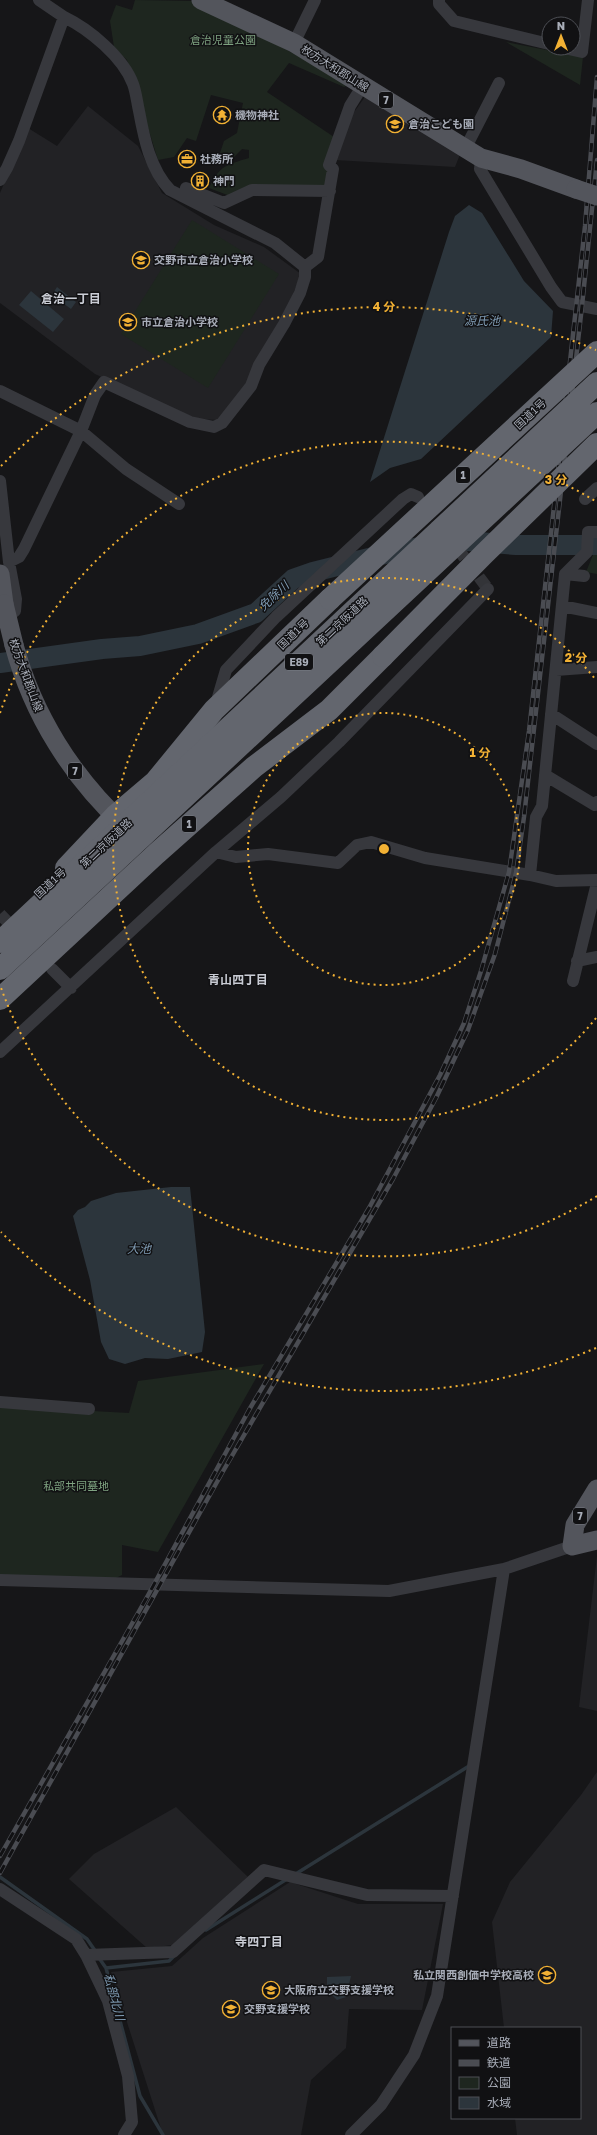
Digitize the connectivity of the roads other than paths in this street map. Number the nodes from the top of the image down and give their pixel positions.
1 (39, 0) edge
2 (201, 0) edge
3 (315, 0) edge
4 (439, 0) edge
5 (588, 0) edge
6 (64, 17) junction
7 (294, 42) junction
8 (541, 42) edge
9 (581, 52) edge
10 (499, 83) dead end
11 (362, 85) junction
12 (473, 154) junction
13 (0, 180) edge
14 (170, 190) junction
15 (330, 191) junction
16 (597, 196) edge
17 (305, 267) junction
18 (597, 309) edge
19 (597, 352) edge
20 (597, 364) edge
21 (597, 383) edge
22 (0, 391) edge
23 (597, 413) edge
24 (81, 430) junction
25 (597, 444) edge
26 (597, 464) edge
27 (0, 480) edge
28 (597, 488) edge
29 (418, 496) dead end
30 (585, 499) dead end
31 (179, 504) dead end
32 (597, 532) edge
33 (5, 568) edge
34 (565, 574) junction
35 (584, 576) dead end
36 (488, 589) dead end
37 (330, 599) junction
38 (562, 606) junction
39 (2, 612) edge
40 (597, 613) edge
41 (384, 656) junction
42 (597, 667) edge
43 (556, 670) junction
44 (214, 710) junction
45 (551, 714) junction
46 (597, 744) edge
47 (545, 775) junction
48 (597, 802) edge
49 (115, 816) junction
50 (216, 852) junction
51 (156, 854) junction
52 (530, 875) junction
53 (597, 880) edge
54 (597, 883) edge
55 (0, 928) edge
56 (0, 942) edge
57 (597, 957) edge
58 (578, 961) junction
59 (0, 968) edge
60 (52, 968) dead end
61 (572, 981) dead end
62 (71, 988) junction
63 (0, 999) edge
64 (4, 1049) edge
65 (0, 1061) edge
66 (0, 1402) edge
67 (89, 1409) dead end
68 (597, 1489) edge
69 (597, 1540) edge
70 (572, 1546) junction
71 (504, 1569) junction
72 (0, 1580) edge
73 (0, 1889) edge
74 (453, 1896) junction
75 (94, 1955) junction
76 (124, 2135) edge
77 (351, 2135) edge

1 - 6 street
2 - 7 main road, 枚方大和郡山線 / 7
3 - 7 street
4 - 8 street
5 - 9 street
6 - 13 street
6 - 14 street
7 - 11 main road, 枚方大和郡山線 / 7
10 - 12 street
11 - 12 main road, 枚方大和郡山線 / 7
11 - 15 street
12 - 16 main road, 枚方大和郡山線 / 7, bridge
12 - 18 street
14 - 15 street
14 - 17 street
15 - 17 street
17 - 24 street
19 - 37 highway, 国道1号 / 1, bridge
20 - 37 highway, bridge
21 - 56 highway, 第二京阪道路 / E89, bridge
22 - 24 street
23 - 59 highway, 第二京阪道路 / E89, bridge
24 - 31 street
24 - 33 street
25 - 41 highway, bridge
26 - 41 highway, 1, bridge
27 - 33 street
28 - 30 street
29 - 44 street
32 - 34 street
33 - 39 main road, 枚方大和郡山線 / 7
34 - 35 street
34 - 38 street
36 - 50 street
37 - 44 highway, 国道1号 / 1
38 - 40 street
38 - 43 street
39 - 49 main road, 枚方大和郡山線 / 7, bridge
41 - 51 highway, 1
42 - 43 street
43 - 45 street
44 - 49 highway, 国道1号 / 1
45 - 46 street
45 - 47 street
47 - 48 street
47 - 52 street
49 - 51 main road, 枚方大和郡山線 / 7
49 - 55 highway, 国道1号 / 1
50 - 52 street
50 - 62 street
51 - 63 highway, 1
52 - 53 street
54 - 58 street
57 - 58 street
58 - 61 street
60 - 62 street
62 - 64 street
64 - 65 street
66 - 67 street
68 - 70 main road, 7
69 - 70 main road
70 - 71 street
71 - 72 street
71 - 74 street
73 - 75 street
74 - 75 street
74 - 77 street
75 - 76 street

